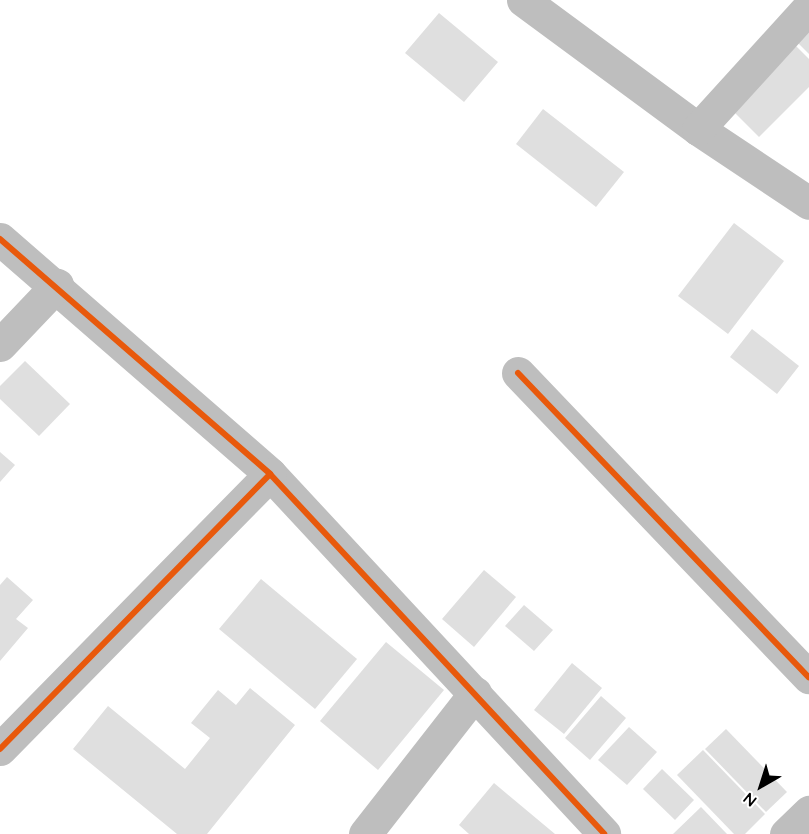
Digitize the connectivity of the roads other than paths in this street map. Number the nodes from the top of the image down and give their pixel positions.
1 (523, 0) edge
2 (809, 7) edge
3 (698, 129) junction
4 (809, 203) edge
5 (0, 239) edge
6 (57, 285) junction
7 (0, 345) edge
8 (518, 372) dead end
9 (270, 474) junction
10 (809, 676) edge
11 (475, 693) junction
12 (0, 749) edge
13 (809, 812) edge
14 (365, 834) edge
15 (604, 834) edge
16 (786, 834) edge

1 - 3 street
2 - 3 street
3 - 4 street
5 - 6 street
6 - 7 street
6 - 9 street
8 - 10 street
9 - 11 street
9 - 12 street
11 - 14 street
11 - 15 street
13 - 16 street

